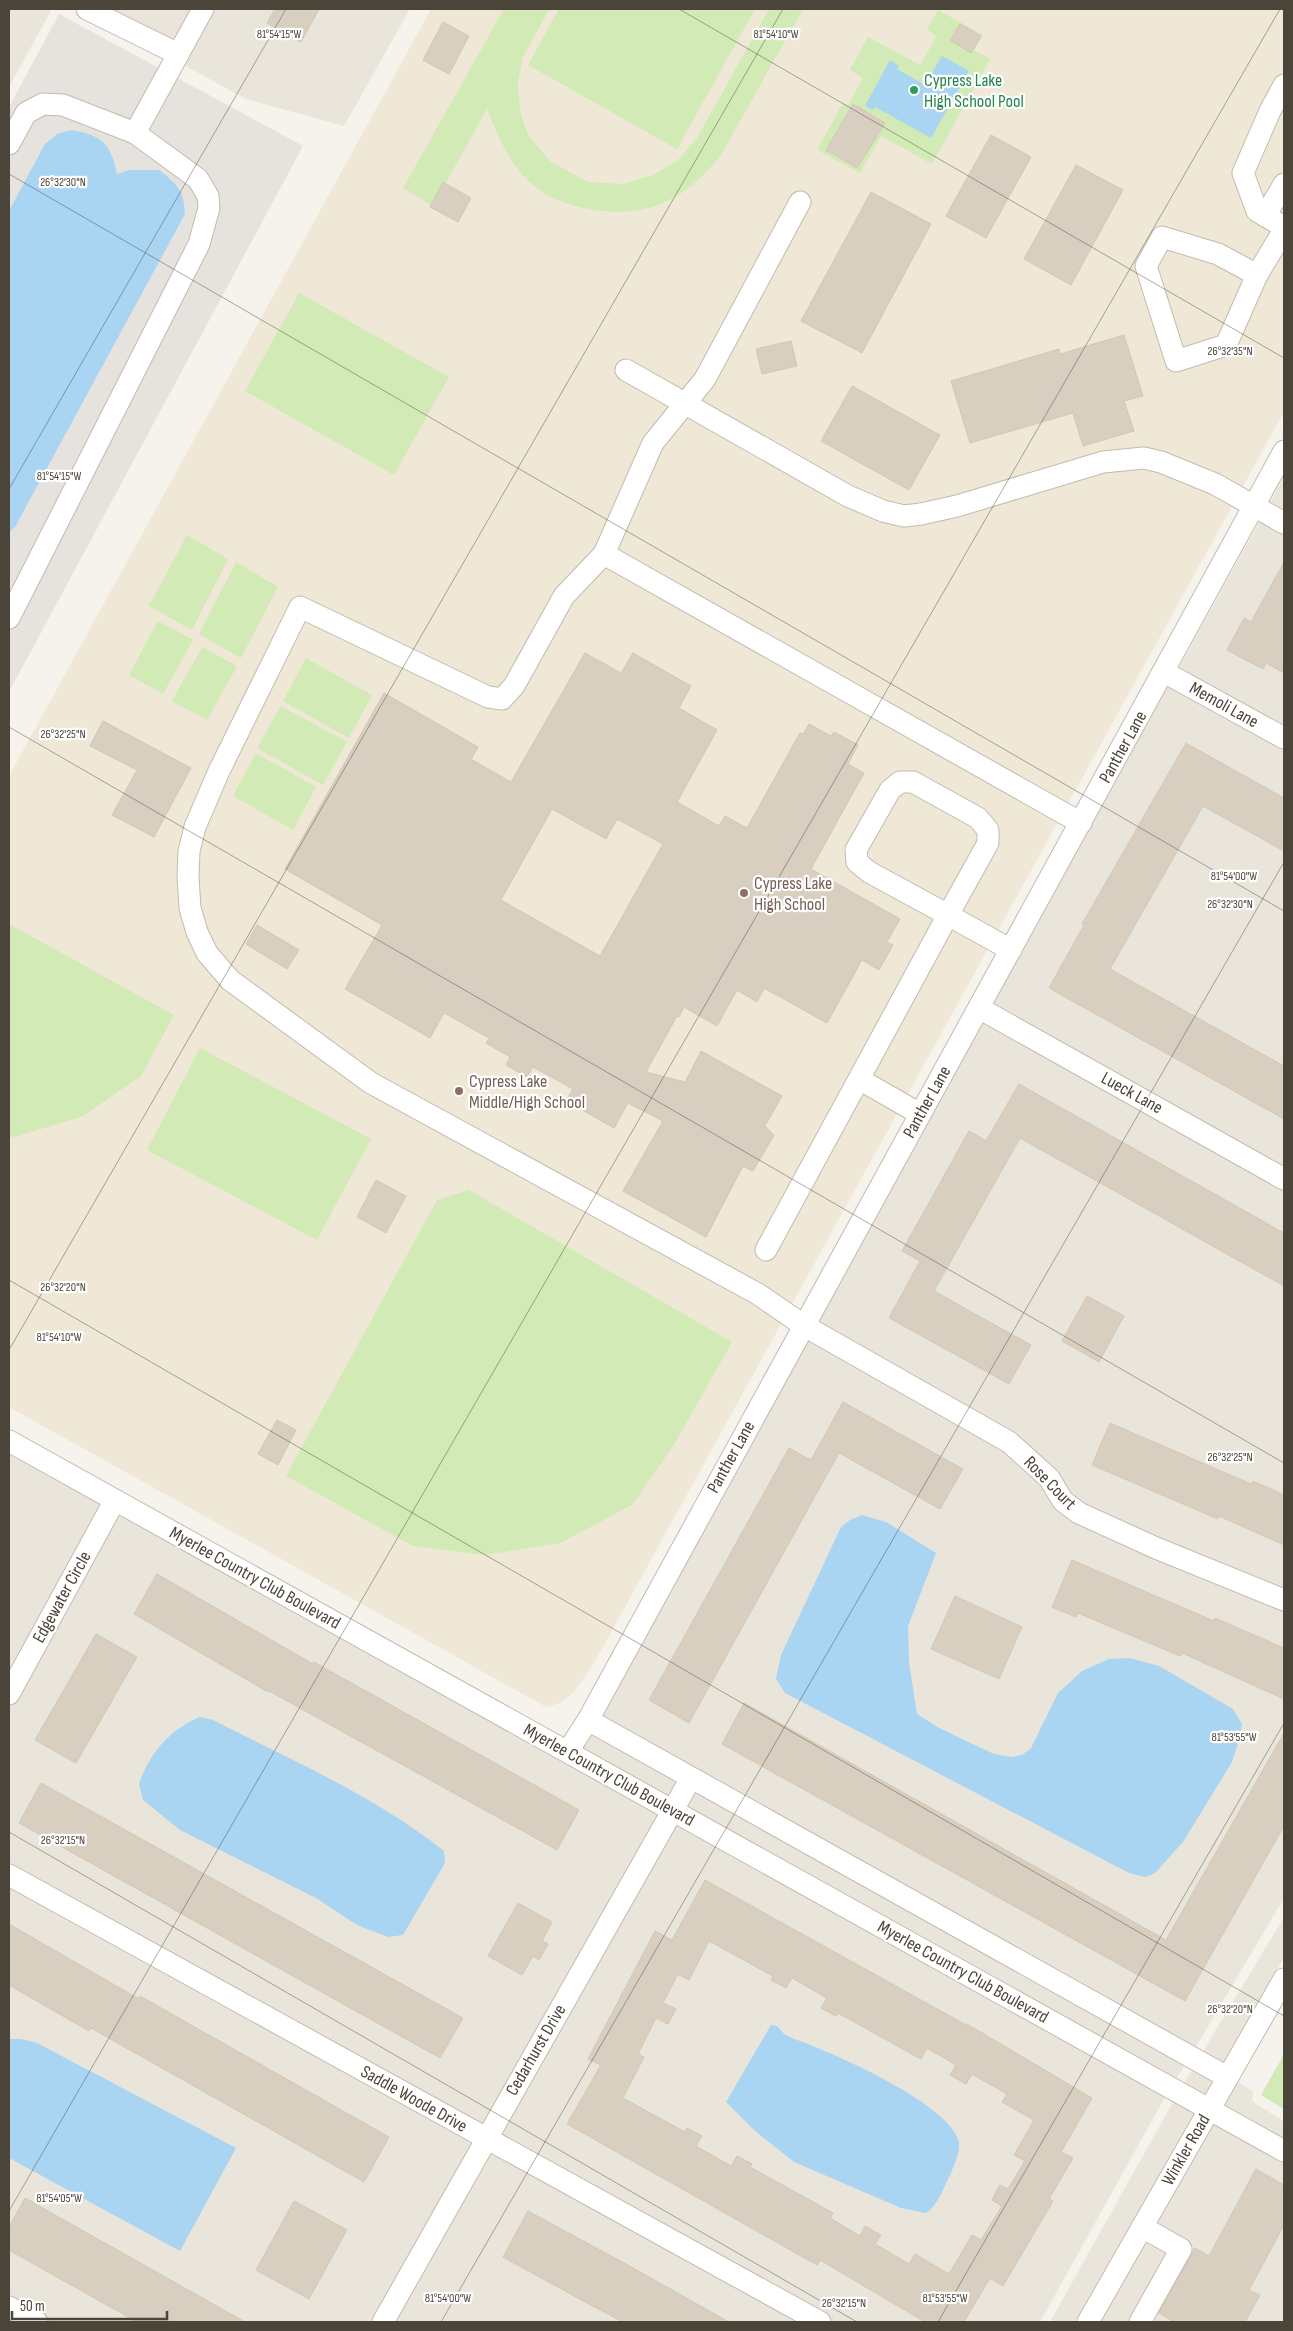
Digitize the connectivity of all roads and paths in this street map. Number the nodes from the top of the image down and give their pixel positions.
1 (87, 9) edge
2 (203, 9) edge
3 (178, 54) junction
4 (1284, 85) edge
5 (135, 133) junction
6 (9, 144) edge
7 (1284, 184) edge
8 (800, 202) dead end
9 (1265, 216) junction
10 (1284, 229) edge
11 (1257, 275) junction
12 (626, 370) dead end
13 (686, 403) junction
14 (1284, 451) edge
15 (1254, 506) junction
16 (1284, 523) edge
17 (604, 554) junction
18 (9, 618) edge
19 (1164, 672) junction
20 (1284, 738) edge
21 (1081, 823) junction
22 (948, 915) junction
23 (1011, 950) junction
24 (979, 1008) junction
25 (859, 1079) junction
26 (920, 1114) junction
27 (1284, 1179) edge
28 (766, 1250) dead end
29 (803, 1325) junction
30 (9, 1441) edge
31 (115, 1500) junction
32 (1284, 1600) edge
33 (9, 1694) edge
34 (588, 1720) junction
35 (568, 1752) junction
36 (691, 1778) junction
37 (672, 1811) junction
38 (9, 1875) edge
39 (1284, 1979) edge
40 (1227, 2077) junction
41 (1209, 2110) junction
42 (486, 2138) junction
43 (1284, 2151) edge
44 (1142, 2226) junction
45 (9, 2307) edge
46 (37, 2322) edge
47 (383, 2322) edge
48 (820, 2322) edge
49 (1088, 2322) edge
50 (1140, 2322) edge

1 - 3 street
2 - 3 street
3 - 5 street
4 - 9 street
5 - 6 street
5 - 18 street
7 - 9 street
8 - 13 street
9 - 10 street
10 - 11 street
11 - 11 street
12 - 13 street
13 - 15 street
13 - 17 street
14 - 15 street, Panther Lane
15 - 16 street
15 - 19 street, Panther Lane
17 - 21 street
17 - 29 street, Rose Court
19 - 20 street, Memoli Lane
19 - 21 street, Panther Lane
21 - 23 street, Panther Lane
22 - 22 street
22 - 23 street
22 - 25 street
23 - 24 street, Panther Lane
24 - 26 street, Panther Lane
24 - 27 street, Lueck Lane
25 - 26 street
25 - 28 street
26 - 29 street, Panther Lane
29 - 32 street, Rose Court
29 - 34 street, Panther Lane
30 - 31 street, Myerlee Country Club Boulevard
31 - 33 street, Edgewater Circle
31 - 35 street, Myerlee Country Club Boulevard
34 - 35 street, Panther Lane
34 - 36 street, Myerlee Country Club Boulevard
35 - 37 street, Myerlee Country Club Boulevard
36 - 37 street, Cedarhurst Drive
36 - 40 street, Myerlee Country Club Boulevard
37 - 41 street, Myerlee Country Club Boulevard
37 - 42 street, Cedarhurst Drive
38 - 42 street, Saddle Woode Drive
39 - 40 street, Winkler Road
40 - 41 street, Winkler Road
41 - 43 street, Myerlee Country Club Boulevard
41 - 44 street, Winkler Road
42 - 47 street, Cedarhurst Drive
42 - 48 street, Saddle Woode Drive
44 - 49 street, Winkler Road
44 - 50 street
45 - 46 street

